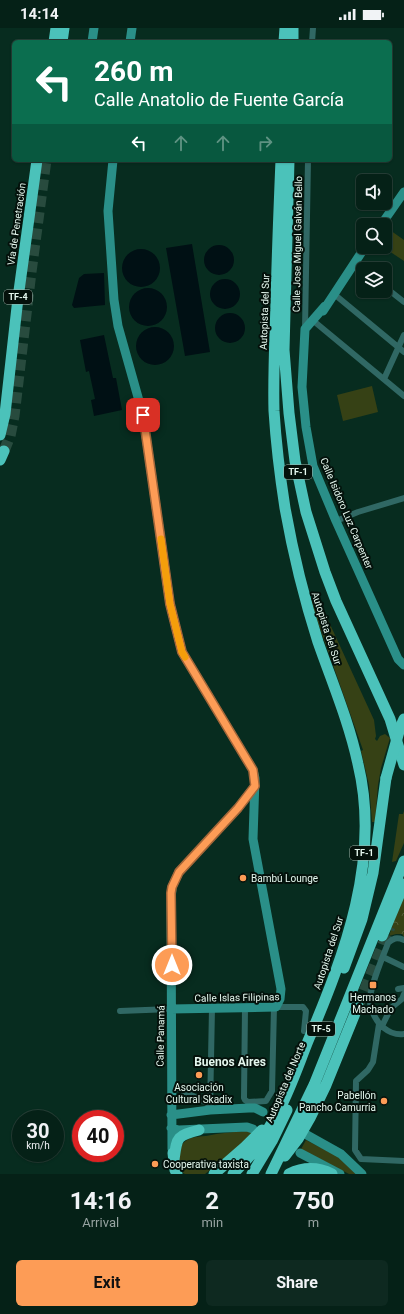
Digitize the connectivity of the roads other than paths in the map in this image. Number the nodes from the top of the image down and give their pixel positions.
1 (56, 28) edge
2 (64, 28) edge
3 (94, 28) edge
4 (132, 28) edge
5 (285, 28) edge
6 (294, 28) edge
7 (313, 28) edge
8 (54, 40) edge
9 (62, 40) edge
10 (92, 40) edge
11 (130, 40) edge
12 (284, 40) edge
13 (293, 40) edge
14 (312, 40) edge
15 (37, 162) edge
16 (113, 162) edge
17 (280, 162) edge
18 (289, 162) edge
19 (308, 162) edge
20 (404, 192) edge
21 (386, 218) edge
22 (360, 254) edge
23 (355, 262) joint
24 (392, 293) edge
25 (334, 294) junction
26 (404, 302) edge
27 (306, 311) junction
28 (316, 319) junction
29 (305, 332) junction
30 (404, 334) edge
31 (398, 347) junction
32 (404, 352) edge
33 (384, 379) junction
34 (404, 396) edge
35 (0, 435) edge
36 (404, 498) edge
37 (336, 521) junction
38 (404, 665) edge
39 (404, 719) edge
40 (404, 765) edge
41 (255, 786) junction
42 (238, 808) junction
43 (254, 813) junction
44 (404, 861) edge
45 (404, 884) edge
46 (365, 905) junction
47 (404, 940) edge
48 (383, 958) junction
49 (339, 964) junction
50 (404, 967) edge
51 (358, 974) junction
52 (404, 994) edge
53 (358, 1006) tunnel mouth
54 (212, 1008) junction
55 (245, 1008) junction
56 (275, 1008) junction
57 (171, 1009) junction
58 (120, 1011) dead end
59 (380, 1025) junction
60 (304, 1031) dead end
61 (404, 1034) edge
62 (171, 1084) junction
63 (289, 1087) junction
64 (171, 1100) junction
65 (210, 1107) junction
66 (263, 1112) dead end
67 (186, 1113) junction
68 (171, 1115) junction
69 (171, 1128) junction
70 (253, 1129) dead end
71 (199, 1130) junction
72 (307, 1136) dead end
73 (262, 1148) junction
74 (300, 1153) dead end
75 (173, 1154) junction
76 (404, 1161) edge
77 (272, 1173) edge
78 (170, 1174) edge
79 (177, 1174) edge
80 (214, 1174) edge
81 (233, 1174) edge
82 (252, 1174) edge
83 (289, 1174) edge
84 (332, 1174) edge
85 (340, 1174) edge
86 (362, 1174) edge

1 - 8 highway
2 - 9 highway
3 - 10 street
4 - 11 street
5 - 12 highway
6 - 13 highway
7 - 14 street
15 - 35 highway, Vía de Penetración / TF-4
16 - 41 street
17 - 49 highway, Autopista del Sur / TF-1
18 - 40 highway, Autopista del Sur / TF-1
19 - 27 street, Calle Jose Miguel Galván Bello
20 - 21 street
22 - 23 street
23 - 25 street
24 - 26 street
25 - 28 street
25 - 31 street
27 - 28 street
27 - 29 street, Calle Jose Miguel Galván Bello
28 - 29 street
28 - 33 street
29 - 37 street, Calle Isidoro Luz Carpenter
30 - 31 street
31 - 32 street
31 - 33 street
33 - 34 street
36 - 37 street
37 - 38 street, Calle Isidoro Luz Carpenter
39 - 46 highway, Autopista del Norte / TF-5, bridge
41 - 42 street, Calle Panamá
41 - 43 street
42 - 43 street
42 - 57 street, Calle Panamá
43 - 56 street
44 - 51 highway, TF-5
45 - 51 highway
46 - 49 highway
46 - 73 highway, Autopista del Norte / TF-5
47 - 48 street
48 - 50 street
48 - 59 street
49 - 63 highway, Autopista del Sur / TF-1
51 - 77 highway, TF-5
52 - 59 street
53 - 77 highway
54 - 55 street, Calle Islas Filipinas
54 - 57 street, Calle Islas Filipinas
54 - 65 street
55 - 56 street, Calle Islas Filipinas
55 - 56 street
56 - 60 street, Calle Islas Filipinas
57 - 58 street
57 - 62 street, Calle Panamá
59 - 61 street
59 - 76 street
62 - 64 street, Calle Panamá
62 - 65 street
63 - 73 highway
63 - 73 highway
63 - 80 highway
64 - 67 street
64 - 68 street, Calle Panamá
65 - 66 street
65 - 67 street
67 - 68 street
68 - 69 street, Calle Panamá
69 - 71 street
69 - 75 street, Calle Panamá
70 - 71 street
71 - 75 highway
72 - 86 street
73 - 81 highway
73 - 82 highway, Autopista del Norte / TF-5
74 - 85 street
75 - 78 highway
75 - 79 highway
83 - 84 highway

